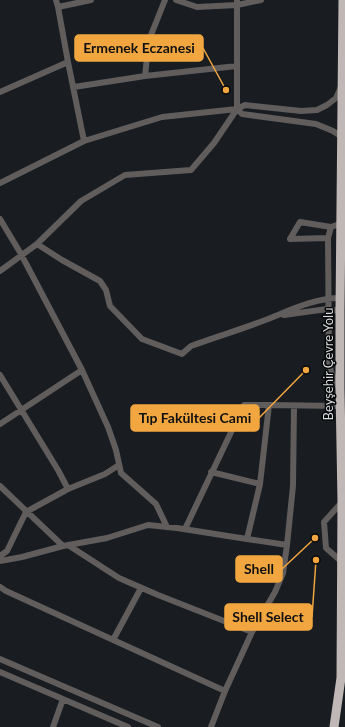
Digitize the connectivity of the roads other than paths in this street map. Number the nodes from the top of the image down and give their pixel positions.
1 (56, 0) edge
2 (91, 0) edge
3 (165, 0) edge
4 (176, 0) edge
5 (261, 0) edge
6 (343, 0) edge
7 (237, 2) edge
8 (58, 7) junction
9 (68, 62) junction
10 (237, 66) junction
11 (145, 76) junction
12 (342, 83) junction
13 (74, 87) junction
14 (0, 92) edge
15 (237, 110) junction
16 (342, 137) junction
17 (84, 141) junction
18 (0, 183) edge
19 (0, 219) edge
20 (342, 223) junction
21 (332, 227) junction
22 (328, 238) junction
23 (37, 244) junction
24 (20, 254) junction
25 (0, 271) edge
26 (327, 298) junction
27 (341, 298) junction
28 (328, 309) junction
29 (340, 311) junction
30 (272, 317) junction
31 (82, 370) junction
32 (0, 375) edge
33 (340, 389) junction
34 (269, 405) junction
35 (294, 406) junction
36 (340, 406) junction
37 (21, 410) junction
38 (0, 424) edge
39 (119, 465) junction
40 (211, 472) junction
41 (260, 484) junction
42 (0, 486) edge
43 (68, 489) junction
44 (342, 502) junction
45 (26, 512) junction
46 (167, 527) junction
47 (185, 529) junction
48 (247, 539) junction
49 (287, 545) junction
50 (66, 546) junction
51 (0, 556) edge
52 (0, 561) edge
53 (342, 562) junction
54 (0, 587) edge
55 (141, 588) junction
56 (252, 632) junction
57 (113, 640) junction
58 (0, 659) edge
59 (0, 672) edge
60 (225, 691) junction
61 (64, 699) junction
62 (53, 727) edge
63 (128, 727) edge
64 (158, 727) edge
65 (211, 727) edge
66 (334, 727) edge

1 - 8 street
2 - 8 street
3 - 11 street
4 - 7 street
5 - 7 street
6 - 12 highway, Beyşehir Çevre Yolu
7 - 10 street
8 - 9 street
9 - 13 street
9 - 14 street
10 - 11 street
10 - 15 street
11 - 13 street
12 - 15 street
12 - 16 highway, Beyşehir Çevre Yolu
13 - 17 street
15 - 16 street
15 - 17 street
15 - 23 street
16 - 20 highway, Beyşehir Çevre Yolu
17 - 18 street
19 - 24 street
20 - 21 street
20 - 27 highway, Beyşehir Çevre Yolu
21 - 22 street
21 - 22 street
22 - 26 street
23 - 24 street
23 - 30 street
24 - 25 street
24 - 31 street
26 - 27 street
26 - 28 street
26 - 30 street
27 - 29 highway, Beyşehir Çevre Yolu
28 - 29 street
28 - 30 street
28 - 33 street
29 - 33 highway, Beyşehir Çevre Yolu
31 - 37 street
31 - 39 street
32 - 37 street
33 - 36 highway, Beyşehir Çevre Yolu
34 - 35 street
34 - 40 street
34 - 41 street
35 - 36 street
35 - 49 street
36 - 44 highway, Beyşehir Çevre Yolu
37 - 38 street
37 - 43 street
39 - 43 street
39 - 46 street
40 - 41 street
40 - 47 street
41 - 48 street
42 - 45 street
43 - 45 street
44 - 53 highway, Beyşehir Çevre Yolu
44 - 53 street
45 - 50 street
45 - 51 street
46 - 47 street
46 - 50 street
47 - 48 street
48 - 49 street
49 - 56 street
50 - 52 street
50 - 55 street
53 - 66 highway, Beyşehir Çevre Yolu
54 - 57 street
55 - 56 street
55 - 57 street
56 - 60 street
57 - 60 street
58 - 64 street
59 - 61 street
60 - 65 street
61 - 62 street
61 - 63 street

